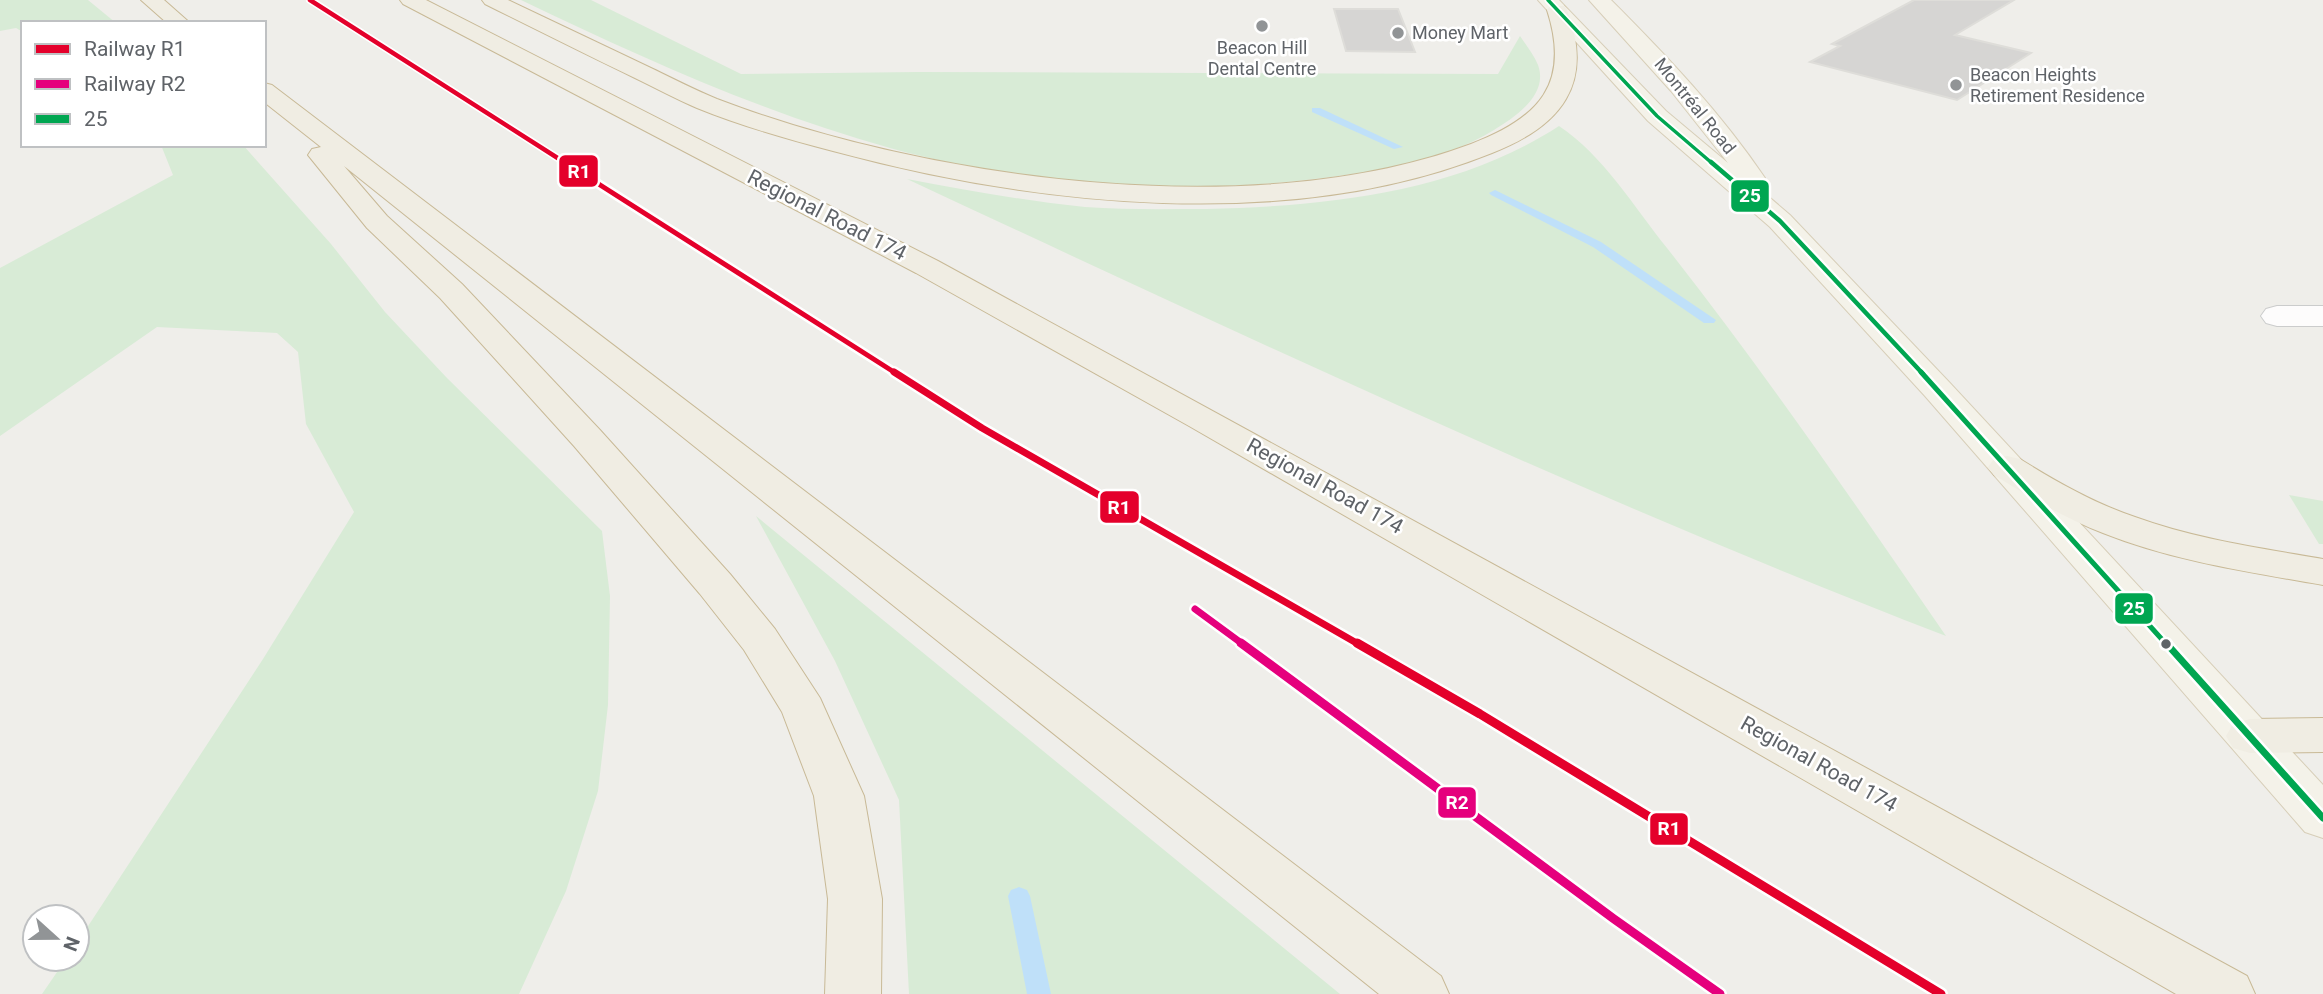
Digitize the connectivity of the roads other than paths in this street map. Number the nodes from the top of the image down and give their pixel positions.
1 (151, 0) edge
2 (410, 0) edge
3 (492, 0) edge
4 (1599, 0) edge
5 (1553, 5) edge
6 (177, 21) edge
7 (267, 92) edge
8 (1780, 221) junction
9 (2277, 316) dead end
10 (2323, 316) edge
11 (2007, 467) junction
12 (2323, 572) edge
13 (2323, 735) edge
14 (2250, 736) junction
15 (2323, 818) edge
16 (853, 994) edge
17 (1422, 994) edge
18 (2227, 994) edge

1 - 6 highway
2 - 18 highway, Regional Road 174
3 - 5 highway
4 - 8 main road, Montréal Road
5 - 8 main road, Montréal Road
7 - 16 highway
7 - 17 highway
8 - 11 main road, Montréal Road
9 - 10 street
11 - 12 highway
11 - 14 main road, Montréal Road
13 - 14 highway
14 - 15 main road, Montréal Road

